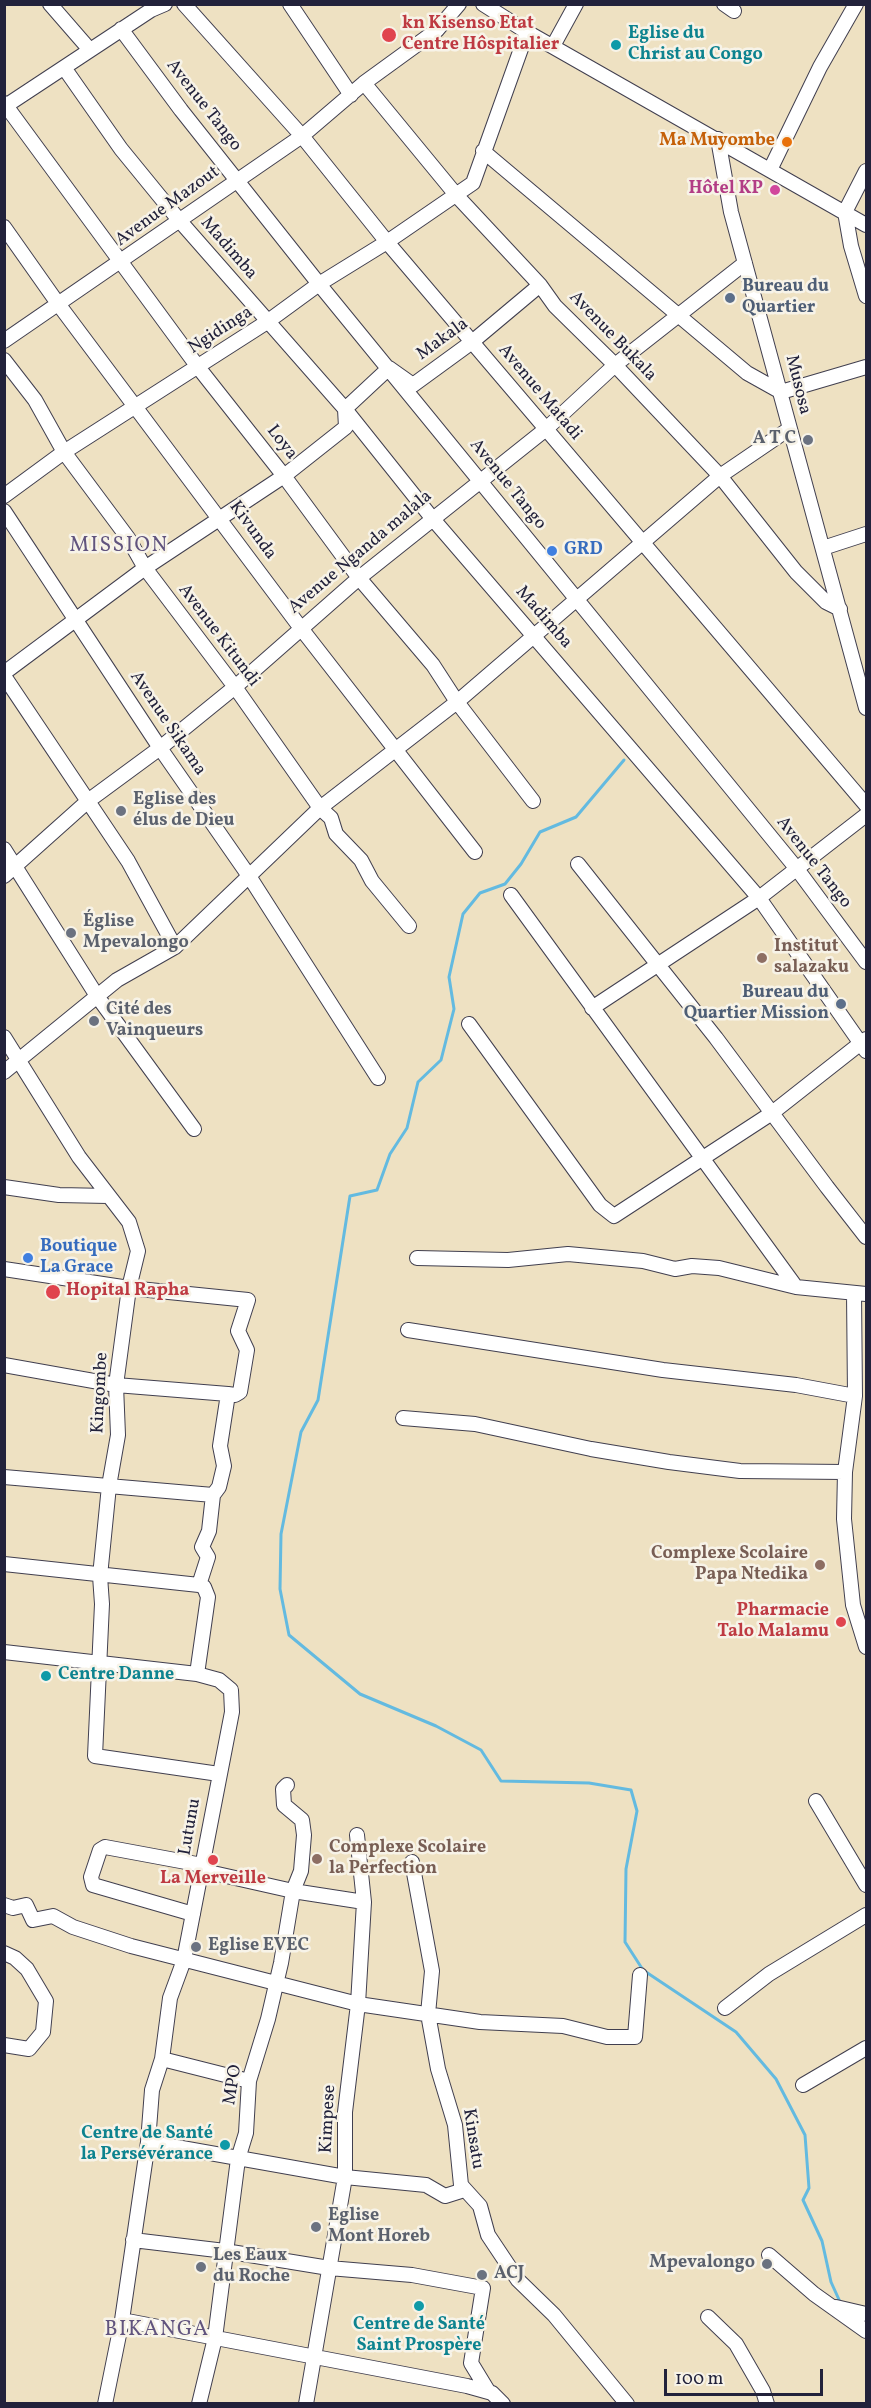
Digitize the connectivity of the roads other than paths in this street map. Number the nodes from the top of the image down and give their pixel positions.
1 (50, 4) edge
2 (165, 4) edge
3 (184, 4) edge
4 (290, 4) edge
5 (459, 4) edge
6 (483, 4) edge
7 (576, 4) edge
8 (856, 4) edge
9 (149, 7) edge
10 (501, 9) edge
11 (121, 29) junction
12 (527, 32) junction
13 (553, 46) junction
14 (90, 50) junction
15 (64, 69) junction
16 (364, 83) junction
17 (351, 95) junction
18 (5, 105) edge
19 (302, 136) junction
20 (718, 139) junction
21 (483, 151) junction
22 (770, 170) junction
23 (867, 171) edge
24 (237, 179) junction
25 (457, 196) junction
26 (845, 212) junction
27 (179, 220) junction
28 (867, 225) edge
29 (4, 227) edge
30 (387, 242) junction
31 (745, 262) junction
32 (121, 263) junction
33 (320, 284) junction
34 (540, 285) junction
35 (867, 296) edge
36 (59, 305) junction
37 (679, 315) junction
38 (267, 322) junction
39 (4, 341) edge
40 (472, 342) junction
41 (4, 360) edge
42 (615, 365) junction
43 (198, 367) junction
44 (867, 367) edge
45 (389, 368) junction
46 (781, 392) junction
47 (135, 406) junction
48 (345, 409) junction
49 (546, 429) junction
50 (789, 429) junction
51 (64, 452) junction
52 (284, 476) junction
53 (720, 476) junction
54 (480, 479) junction
55 (4, 496) edge
56 (4, 511) edge
57 (219, 518) junction
58 (432, 518) junction
59 (867, 534) edge
60 (644, 542) junction
61 (823, 548) junction
62 (145, 568) junction
63 (359, 578) junction
64 (575, 600) junction
65 (840, 609) junction
66 (76, 618) junction
67 (300, 627) junction
68 (534, 633) junction
69 (4, 675) edge
70 (235, 687) junction
71 (457, 702) junction
72 (867, 708) edge
73 (160, 748) junction
74 (394, 748) junction
75 (88, 801) junction
76 (533, 801) dead end
77 (867, 806) edge
78 (320, 808) junction
79 (867, 815) edge
80 (4, 849) edge
81 (476, 852) dead end
82 (578, 864) dead end
83 (16, 866) junction
84 (797, 869) junction
85 (4, 876) edge
86 (249, 876) junction
87 (511, 896) dead end
88 (759, 898) junction
89 (409, 926) dead end
90 (176, 947) junction
91 (867, 962) edge
92 (656, 965) junction
93 (97, 996) junction
94 (592, 1008) junction
95 (469, 1024) dead end
96 (4, 1036) edge
97 (865, 1044) edge
98 (19, 1059) junction
99 (4, 1072) edge
100 (378, 1078) dead end
101 (772, 1113) junction
102 (194, 1129) dead end
103 (705, 1159) junction
104 (4, 1187) edge
105 (108, 1196) junction
106 (867, 1236) edge
107 (417, 1258) dead end
108 (4, 1269) edge
109 (796, 1287) junction
110 (129, 1288) junction
111 (860, 1293) edge
112 (408, 1330) dead end
113 (4, 1365) edge
114 (116, 1385) junction
115 (228, 1394) junction
116 (855, 1396) junction
117 (403, 1418) dead end
118 (845, 1472) junction
119 (4, 1477) edge
120 (108, 1486) junction
121 (213, 1495) junction
122 (4, 1564) edge
123 (100, 1576) junction
124 (200, 1585) junction
125 (867, 1647) edge
126 (4, 1652) edge
127 (100, 1664) junction
128 (197, 1674) junction
129 (219, 1774) junction
130 (287, 1785) dead end
131 (816, 1801) dead end
132 (357, 1835) dead end
133 (412, 1862) dead end
134 (202, 1865) junction
135 (867, 1886) edge
136 (293, 1891) junction
137 (364, 1902) junction
138 (4, 1905) edge
139 (193, 1914) junction
140 (867, 1915) edge
141 (4, 1953) edge
142 (184, 1960) junction
143 (640, 1975) dead end
144 (275, 1984) junction
145 (358, 2004) junction
146 (725, 2007) dead end
147 (428, 2014) junction
148 (4, 2045) edge
149 (867, 2048) edge
150 (162, 2059) junction
151 (249, 2081) junction
152 (803, 2085) dead end
153 (148, 2142) junction
154 (238, 2159) junction
155 (345, 2177) junction
156 (464, 2190) junction
157 (133, 2240) junction
158 (225, 2251) junction
159 (769, 2255) dead end
160 (329, 2268) junction
161 (839, 2308) junction
162 (867, 2314) edge
163 (708, 2317) dead end
164 (122, 2320) junction
165 (867, 2331) edge
166 (215, 2338) junction
167 (314, 2357) junction
168 (488, 2391) junction
169 (623, 2402) edge
170 (105, 2403) edge
171 (199, 2403) edge
172 (306, 2403) edge
173 (503, 2403) edge
174 (767, 2403) edge

1 - 14 street
2 - 9 street
3 - 19 street, Avenue Matadi
4 - 17 street
5 - 16 street, Avenue Mazout
6 - 10 street
7 - 13 street
8 - 22 street
9 - 11 street
10 - 12 street
11 - 14 street
11 - 24 street, Avenue Tango
12 - 13 street
12 - 21 street, Ngidinga
13 - 20 street
14 - 15 street
15 - 18 street
15 - 27 street, Madimba
16 - 17 street, Avenue Mazout
16 - 25 street, Avenue Bukala
17 - 19 street, Avenue Mazout
18 - 32 street, Loya
19 - 24 street, Avenue Mazout
19 - 30 street, Avenue Matadi
20 - 22 street
20 - 31 street, Musosa
21 - 25 street, Ngidinga
21 - 37 street
22 - 26 street
23 - 26 street
24 - 27 street, Avenue Mazout
24 - 33 street, Avenue Tango
25 - 30 street, Ngidinga
25 - 34 street, Avenue Bukala
26 - 28 street
26 - 35 street
27 - 32 street, Avenue Mazout
27 - 38 street, Madimba
29 - 36 street, Kivunda
30 - 33 street, Ngidinga
30 - 40 street, Avenue Matadi
31 - 37 street, Avenue Nganda malala
31 - 46 street, Musosa
32 - 36 street, Avenue Mazout
32 - 43 street, Loya
33 - 38 street, Ngidinga
33 - 45 street, Avenue Tango
34 - 40 street, Makala
34 - 42 street, Avenue Bukala
36 - 39 street, Avenue Mazout
36 - 47 street, Kivunda
37 - 42 street, Avenue Nganda malala
37 - 46 street
38 - 43 street, Ngidinga
38 - 48 street, Madimba
40 - 45 street, Makala
40 - 49 street, Avenue Matadi
41 - 51 street, Avenue Kitundi
42 - 49 street, Avenue Nganda malala
42 - 53 street, Avenue Bukala
43 - 47 street, Ngidinga
43 - 52 street, Loya
44 - 46 street
45 - 48 street
45 - 54 street, Avenue Tango
46 - 50 street, Musosa
47 - 51 street, Ngidinga
47 - 57 street, Kivunda
48 - 52 street
48 - 58 street, Madimba
49 - 54 street, Avenue Nganda malala
49 - 60 street, Avenue Matadi
50 - 53 street
50 - 61 street, Musosa
51 - 55 street, Ngidinga
51 - 62 street, Avenue Kitundi
52 - 57 street
52 - 63 street, Loya
53 - 60 street
53 - 65 street, Avenue Bukala
54 - 58 street, Avenue Nganda malala
54 - 64 street, Avenue Tango
56 - 66 street, Avenue Sikama
57 - 62 street
57 - 67 street, Kivunda
58 - 63 street, Avenue Nganda malala
58 - 68 street, Madimba
59 - 61 street
60 - 64 street
60 - 77 street, Avenue Matadi
61 - 65 street, Musosa
62 - 66 street
62 - 70 street, Avenue Kitundi
63 - 67 street, Avenue Nganda malala
63 - 71 street, Loya
64 - 68 street
64 - 84 street, Avenue Tango
65 - 72 street, Musosa
66 - 69 street
66 - 73 street, Avenue Sikama
67 - 70 street, Avenue Nganda malala
67 - 74 street, Kivunda
68 - 71 street
68 - 88 street, Madimba
69 - 75 street
70 - 73 street, Avenue Nganda malala
70 - 78 street, Avenue Kitundi
71 - 74 street
71 - 76 street, Loya
73 - 75 street, Avenue Nganda malala
73 - 86 street, Avenue Sikama
74 - 78 street
74 - 81 street, Kivunda
75 - 83 street, Avenue Nganda malala
75 - 90 street
78 - 86 street
78 - 89 street, Avenue Kitundi
79 - 84 street
80 - 83 street
82 - 92 street
83 - 85 street, Avenue Nganda malala
83 - 93 street
84 - 88 street
84 - 91 street, Avenue Tango
86 - 90 street
86 - 100 street, Avenue Sikama
87 - 94 street
88 - 92 street
88 - 97 street, Madimba
90 - 93 street
92 - 94 street
92 - 101 street
93 - 98 street
93 - 102 street
94 - 103 street
95 - 103 street
96 - 98 street, Kingombe
97 - 101 street
98 - 99 street
98 - 105 street, Kingombe
101 - 103 street
101 - 106 street
103 - 109 street
104 - 105 street
105 - 110 street, Kingombe
107 - 109 street
108 - 110 street
109 - 111 street
110 - 114 street, Kingombe
110 - 115 street
111 - 116 street
112 - 116 street
113 - 114 street
114 - 115 street
114 - 120 street, Kingombe
115 - 121 street
116 - 118 street
117 - 118 street
118 - 125 street
119 - 120 street
120 - 121 street
120 - 123 street, Kingombe
121 - 124 street
122 - 123 street
123 - 124 street
123 - 127 street, Kingombe
124 - 128 street
126 - 127 street, Lutunu
127 - 128 street, Lutunu
127 - 129 street, Kingombe
128 - 129 street, Lutunu
129 - 134 street, Lutunu
130 - 136 street, MPO
131 - 135 street
132 - 137 street, Kimpese
133 - 147 street, Kinsatu
134 - 136 street
134 - 139 street, Lutunu
134 - 139 street
136 - 137 street
136 - 144 street, MPO
137 - 145 street, Kimpese
138 - 142 street
139 - 142 street, Lutunu
140 - 146 street
141 - 148 street
142 - 144 street
142 - 150 street, Lutunu
143 - 147 street
144 - 145 street
144 - 151 street, MPO
145 - 147 street
145 - 155 street, Kimpese
147 - 156 street, Kinsatu
149 - 152 street
150 - 151 street
150 - 153 street, Lutunu
151 - 154 street, MPO
153 - 154 street
153 - 157 street, Lutunu
154 - 155 street
154 - 158 street, MPO
155 - 156 street
155 - 160 street, Kimpese
156 - 169 street, Kinsatu
157 - 158 street
157 - 164 street, Lutunu
158 - 160 street
158 - 166 street, MPO
159 - 161 street
160 - 167 street, Kimpese
160 - 168 street
161 - 162 street
161 - 165 street
163 - 174 street
164 - 166 street
164 - 170 street, Lutunu
166 - 167 street
166 - 171 street, MPO
167 - 168 street
167 - 172 street, Kimpese
168 - 173 street

